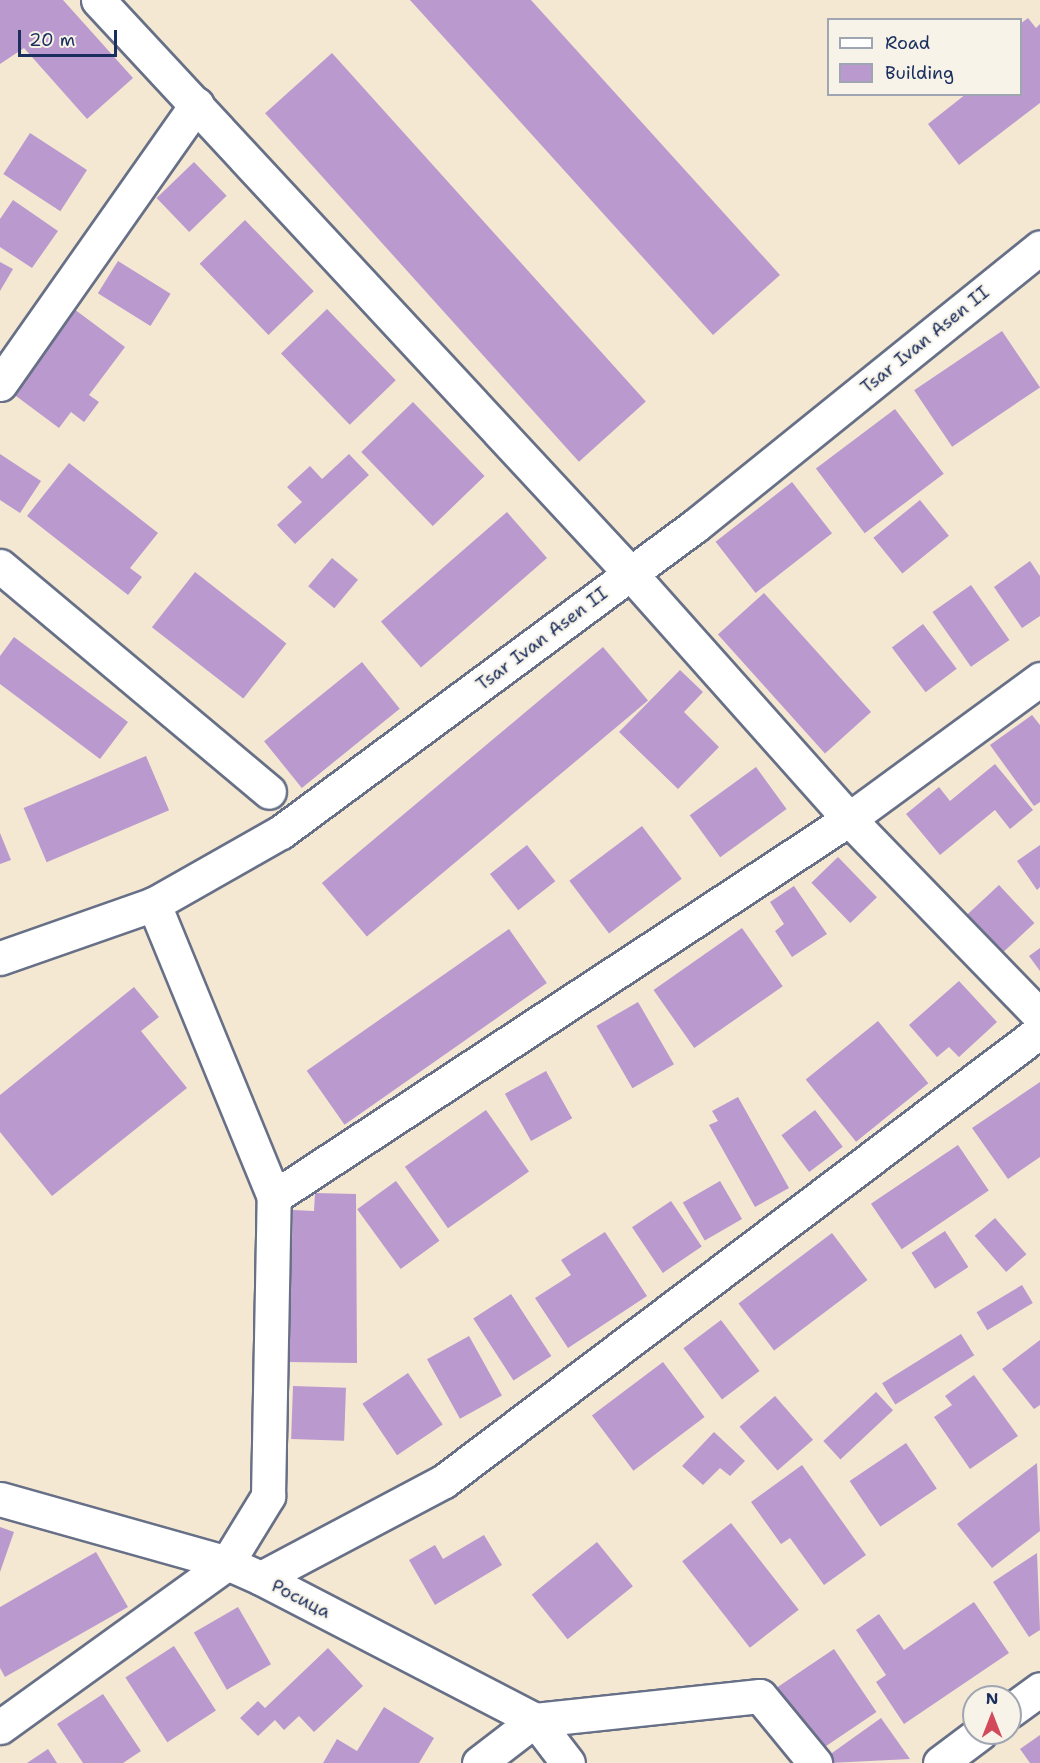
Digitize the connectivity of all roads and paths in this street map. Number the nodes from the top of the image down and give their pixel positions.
1 (98, 0) edge
2 (197, 105) junction
3 (1040, 247) edge
4 (0, 384) edge
5 (0, 566) edge
6 (630, 573) junction
7 (1040, 679) edge
8 (269, 792) dead end
9 (849, 819) junction
10 (154, 904) junction
11 (0, 958) edge
12 (1040, 1016) edge
13 (1040, 1030) edge
14 (274, 1197) junction
15 (0, 1498) edge
16 (227, 1563) junction
17 (261, 1578) junction
18 (1040, 1689) edge
19 (1022, 1702) edge
20 (535, 1720) junction
21 (0, 1727) edge
22 (964, 1745) edge
23 (479, 1763) edge
24 (568, 1763) edge
25 (815, 1763) edge
26 (940, 1763) edge

1 - 2 street
2 - 4 street
2 - 6 street
3 - 6 street, Tsar Ivan Asen II
5 - 8 street
6 - 9 street
6 - 10 street, Tsar Ivan Asen II
7 - 9 street
9 - 12 street
9 - 14 street
10 - 11 street, Tsar Ivan Asen II
10 - 14 street
13 - 17 street
14 - 16 street
15 - 16 street, Росица
16 - 17 street, Росица
16 - 21 street
17 - 20 street, Росица
18 - 19 street
20 - 23 street
20 - 24 street, Росица
20 - 25 street
22 - 26 street

